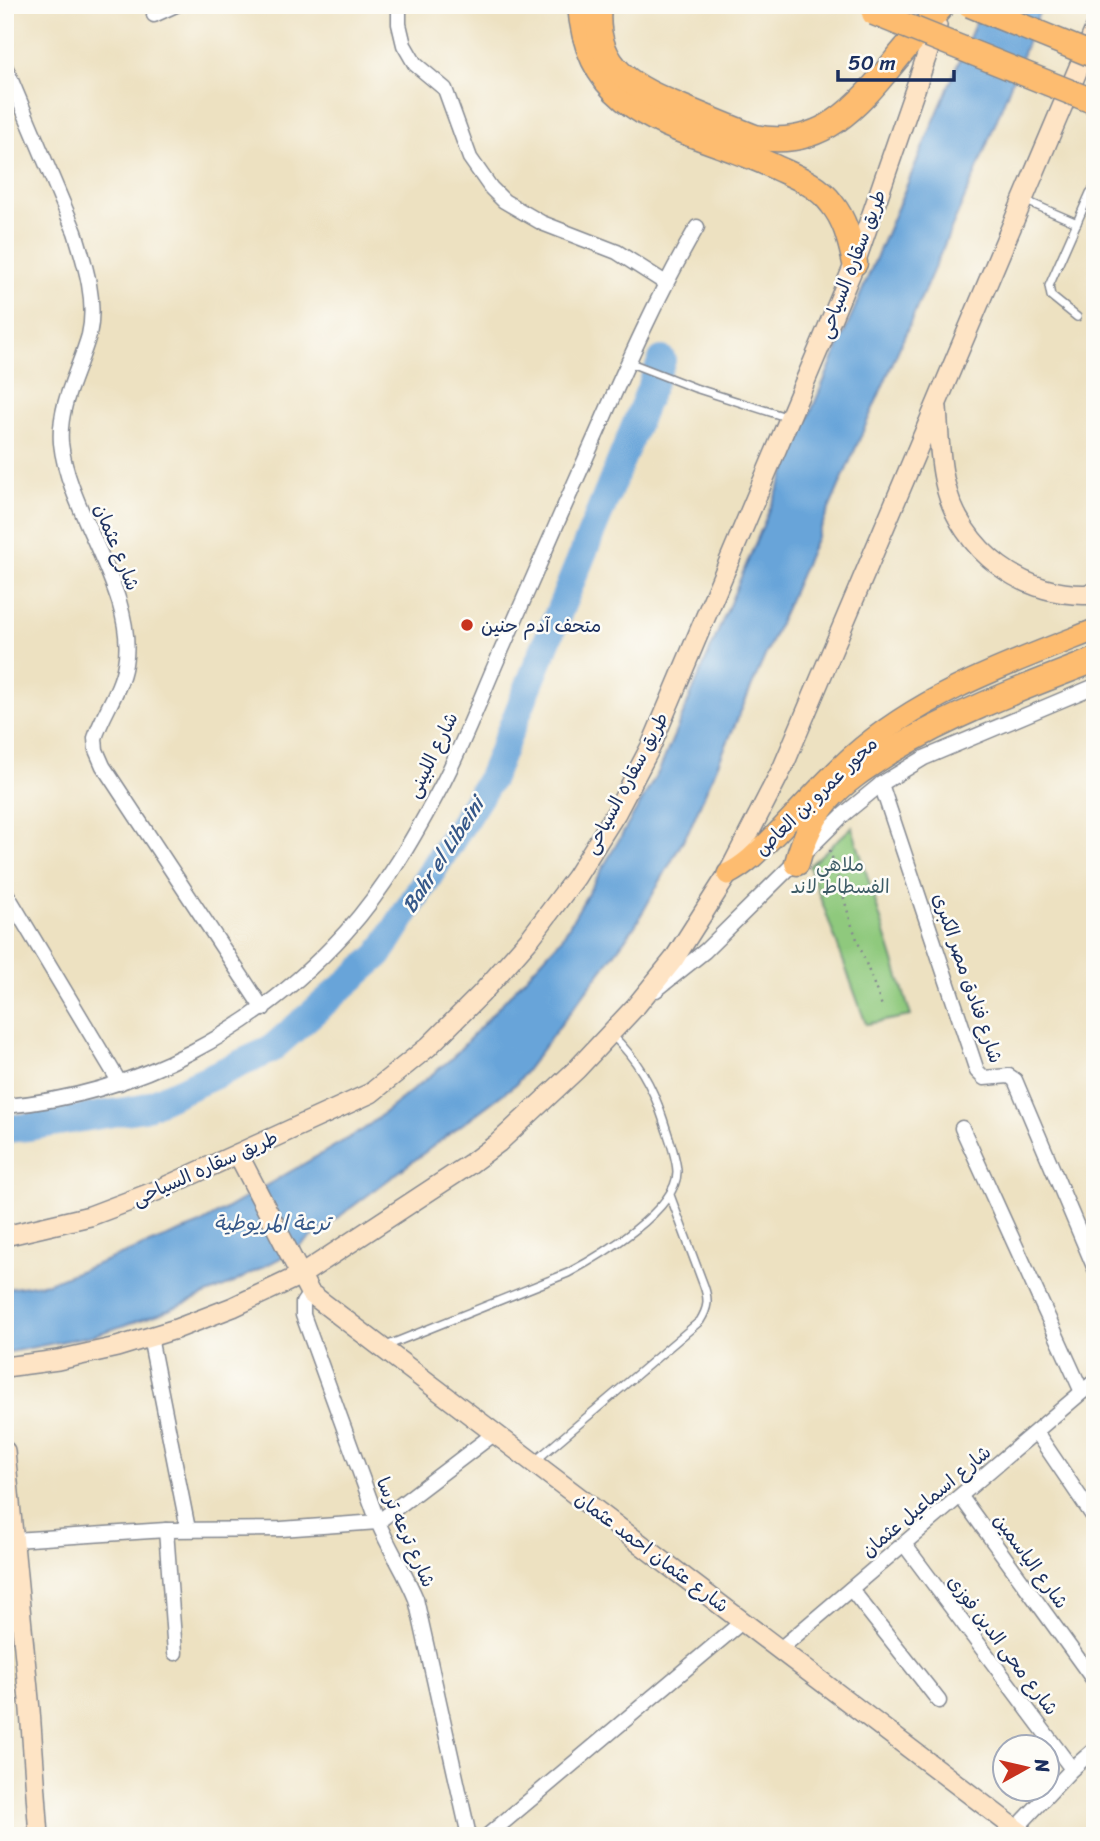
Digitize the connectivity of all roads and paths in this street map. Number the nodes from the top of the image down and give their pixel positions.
1 (176, 5) edge
2 (399, 5) edge
3 (580, 5) edge
4 (599, 5) edge
5 (943, 5) edge
6 (970, 5) edge
7 (865, 9) edge
8 (154, 15) dead end
9 (1095, 29) edge
10 (1095, 56) edge
11 (5, 66) edge
12 (1095, 102) edge
13 (1095, 187) edge
14 (1024, 200) junction
15 (1077, 223) junction
16 (696, 227) dead end
17 (855, 263) junction
18 (664, 282) junction
19 (1077, 317) dead end
20 (634, 365) junction
21 (936, 403) junction
22 (790, 418) junction
23 (1095, 594) edge
24 (1095, 630) edge
25 (1095, 660) edge
26 (1095, 686) edge
27 (881, 783) junction
28 (826, 833) junction
29 (797, 863) junction
30 (729, 874) junction
31 (5, 891) edge
32 (636, 1006) junction
33 (881, 1006) dead end
34 (263, 1009) junction
35 (611, 1033) junction
36 (120, 1083) junction
37 (5, 1106) edge
38 (962, 1128) dead end
39 (242, 1161) junction
40 (670, 1195) junction
41 (5, 1236) edge
42 (1095, 1269) edge
43 (306, 1284) junction
44 (150, 1337) junction
45 (383, 1348) junction
46 (5, 1367) edge
47 (1095, 1381) edge
48 (1082, 1392) junction
49 (1036, 1432) junction
50 (495, 1433) junction
51 (5, 1451) edge
52 (534, 1463) junction
53 (961, 1497) junction
54 (1095, 1519) edge
55 (377, 1522) junction
56 (166, 1530) junction
57 (188, 1530) junction
58 (14, 1540) junction
59 (904, 1544) junction
60 (852, 1589) junction
61 (743, 1621) junction
62 (780, 1649) junction
63 (176, 1653) dead end
64 (1095, 1682) edge
65 (939, 1701) dead end
66 (1095, 1749) edge
67 (1072, 1769) junction
68 (1017, 1833) edge
69 (39, 1836) edge
70 (469, 1836) edge
71 (487, 1836) edge

1 - 8 street
2 - 18 street
3 - 17 highway
4 - 5 highway
5 - 17 main road, طريق سقاره السياحى
6 - 10 highway, bridge
7 - 12 highway, bridge
9 - 14 main road
11 - 34 street, شارع عثمان
13 - 15 lane
14 - 15 lane
14 - 21 main road
15 - 19 lane
16 - 18 street, شارع اللبينى
17 - 22 main road, طريق سقاره السياحى
18 - 20 street, شارع اللبينى
20 - 22 lane
20 - 34 street, شارع اللبينى
21 - 23 main road
21 - 30 main road
22 - 39 main road, طريق سقاره السياحى
24 - 30 main road, محور عمرو بن العاص
25 - 29 highway
26 - 27 street
27 - 28 street
27 - 42 street, شارع فنادق مصر الكبرى
28 - 29 street
28 - 33 path
29 - 32 street
30 - 32 main road
31 - 36 street
32 - 35 main road
34 - 36 street, شارع اللبينى
35 - 40 lane
35 - 43 main road
36 - 37 street, شارع اللبينى
38 - 48 street
39 - 41 main road, طريق سقاره السياحى
39 - 43 main road, شارع عثمان احمد عثمان
40 - 45 lane
40 - 52 lane
43 - 44 main road
43 - 45 main road, شارع عثمان احمد عثمان
43 - 55 street, شارع ترعه ترسا
44 - 46 main road
44 - 57 street
45 - 50 main road, شارع عثمان احمد عثمان
47 - 48 street, شارع اسماعيل عثمان
48 - 49 street, شارع اسماعيل عثمان
49 - 53 street, شارع اسماعيل عثمان
49 - 54 street
50 - 52 main road, شارع عثمان احمد عثمان
50 - 55 street
51 - 58 main road
52 - 61 main road, شارع عثمان احمد عثمان
53 - 59 street, شارع اسماعيل عثمان
53 - 64 street, شارع الياسمين
55 - 57 street
55 - 70 street, شارع ترعه ترسا
56 - 57 street
56 - 58 street
56 - 63 street
58 - 69 main road
59 - 60 street, شارع اسماعيل عثمان
59 - 67 street, شارع محى الدين فوزى
60 - 62 street, شارع اسماعيل عثمان
60 - 65 street
61 - 62 main road, شارع عثمان احمد عثمان
61 - 71 street
62 - 68 main road, شارع عثمان احمد عثمان
66 - 67 street
67 - 68 street

